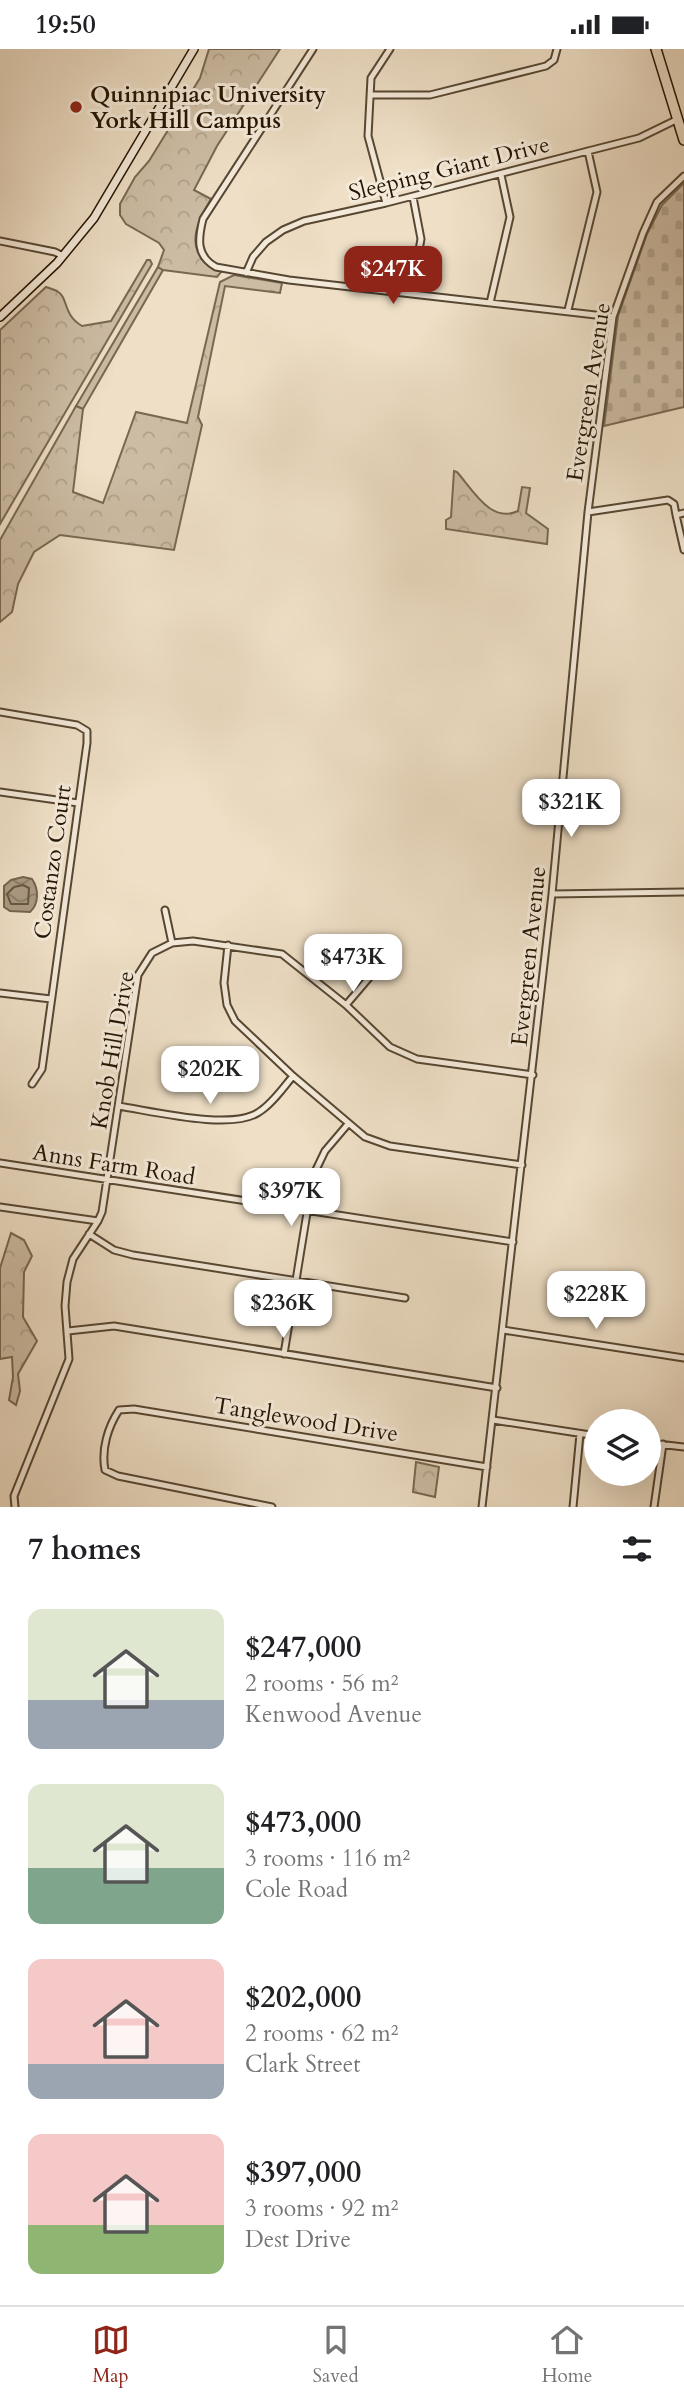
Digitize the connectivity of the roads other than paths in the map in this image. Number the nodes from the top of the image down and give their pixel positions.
1 (194, 49) edge
2 (313, 49) edge
3 (390, 49) edge
4 (557, 49) edge
5 (656, 49) edge
6 (370, 96) junction
7 (678, 119) junction
8 (684, 140) edge
9 (589, 151) junction
10 (500, 175) junction
11 (684, 176) edge
12 (413, 197) junction
13 (386, 203) junction
14 (0, 241) edge
15 (63, 256) junction
16 (246, 272) junction
17 (411, 294) junction
18 (490, 303) junction
19 (568, 310) junction
20 (0, 317) edge
21 (613, 317) junction
22 (588, 512) junction
23 (684, 513) edge
24 (676, 515) junction
25 (684, 550) edge
26 (0, 712) edge
27 (0, 792) edge
28 (78, 803) junction
29 (684, 893) edge
30 (552, 894) junction
31 (164, 910) dead end
32 (172, 943) junction
33 (228, 945) junction
34 (380, 965) dead end
35 (0, 993) edge
36 (51, 999) junction
37 (346, 1005) junction
38 (533, 1075) junction
39 (293, 1076) junction
40 (32, 1084) dead end
41 (118, 1106) junction
42 (348, 1124) junction
43 (0, 1163) edge
44 (522, 1164) junction
45 (106, 1181) junction
46 (0, 1207) edge
47 (306, 1212) junction
48 (98, 1221) junction
49 (89, 1234) junction
50 (513, 1242) junction
51 (296, 1282) junction
52 (405, 1298) dead end
53 (503, 1330) junction
54 (68, 1331) junction
55 (284, 1354) junction
56 (684, 1358) edge
57 (496, 1388) junction
58 (493, 1420) junction
59 (580, 1434) junction
60 (584, 1434) edge
61 (663, 1444) joint
62 (684, 1447) edge
63 (487, 1467) junction
64 (15, 1507) edge
65 (271, 1507) edge
66 (482, 1507) edge
67 (573, 1507) edge
68 (654, 1507) edge

1 - 15 main road
2 - 16 street
3 - 6 street
4 - 6 street
5 - 7 highway
6 - 13 street
7 - 8 highway
7 - 9 street, Sleeping Giant Drive
9 - 10 street, Sleeping Giant Drive
9 - 19 street
10 - 12 street, Sleeping Giant Drive
10 - 18 street
11 - 21 street, Evergreen Avenue
12 - 13 street, Sleeping Giant Drive
12 - 17 street
13 - 16 street, Sleeping Giant Drive
14 - 15 street
15 - 20 main road
16 - 17 street
17 - 18 street
18 - 19 street
19 - 21 street
21 - 22 street, Evergreen Avenue
22 - 24 street
22 - 30 street, Evergreen Avenue
23 - 24 street
24 - 25 street
26 - 28 street, Costanzo Court
27 - 28 street
28 - 36 street, Costanzo Court
29 - 30 street
30 - 38 street, Evergreen Avenue
31 - 32 street
32 - 33 street
32 - 41 street, Knob Hill Drive
33 - 37 street
33 - 39 street
34 - 37 street
35 - 36 street
36 - 40 street, Costanzo Court
37 - 38 street
38 - 44 street, Evergreen Avenue
39 - 41 street
39 - 42 street
41 - 45 street, Knob Hill Drive
42 - 44 street
42 - 47 street
43 - 45 street, Anns Farm Road
44 - 50 street, Evergreen Avenue
45 - 47 street, Anns Farm Road
45 - 48 street, Knob Hill Drive
46 - 48 street
47 - 50 street, Anns Farm Road
47 - 51 street
48 - 49 street, Knob Hill Drive
49 - 51 street
49 - 54 street, Knob Hill Drive
50 - 53 street, Evergreen Avenue
51 - 52 street
51 - 55 street
53 - 56 street
53 - 57 street, Evergreen Avenue
54 - 55 street
54 - 64 street, Knob Hill Drive
55 - 57 street
57 - 58 street, Evergreen Avenue
58 - 59 street
58 - 63 street, Evergreen Avenue
59 - 60 street
59 - 67 street
61 - 62 street
61 - 68 street
63 - 65 street, Tanglewood Drive
63 - 66 street, Evergreen Avenue

